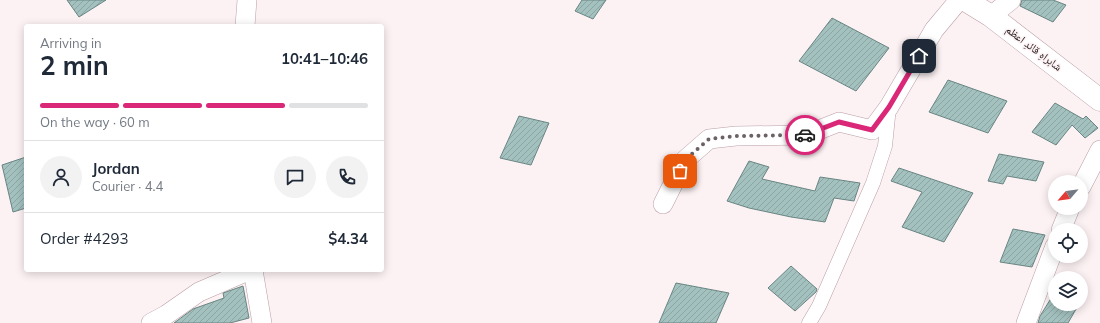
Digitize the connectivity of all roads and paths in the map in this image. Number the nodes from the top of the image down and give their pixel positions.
1 (247, 0) edge
2 (959, 0) edge
3 (965, 0) edge
4 (1011, 0) edge
5 (991, 16) junction
6 (245, 24) edge
7 (1100, 100) edge
8 (889, 107) junction
9 (1100, 150) edge
10 (1087, 175) edge
11 (663, 204) dead end
12 (1049, 263) edge
13 (246, 272) edge
14 (251, 272) edge
15 (151, 323) edge
16 (262, 323) edge
17 (809, 323) edge
18 (1026, 323) edge

1 - 6 street
2 - 8 street
3 - 5 highway, شاہراہِ قائدِ اعظم
4 - 5 street
5 - 7 highway, شاہراہِ قائدِ اعظم
8 - 11 street
8 - 17 street
9 - 10 street
12 - 18 street
13 - 15 street
14 - 16 street

